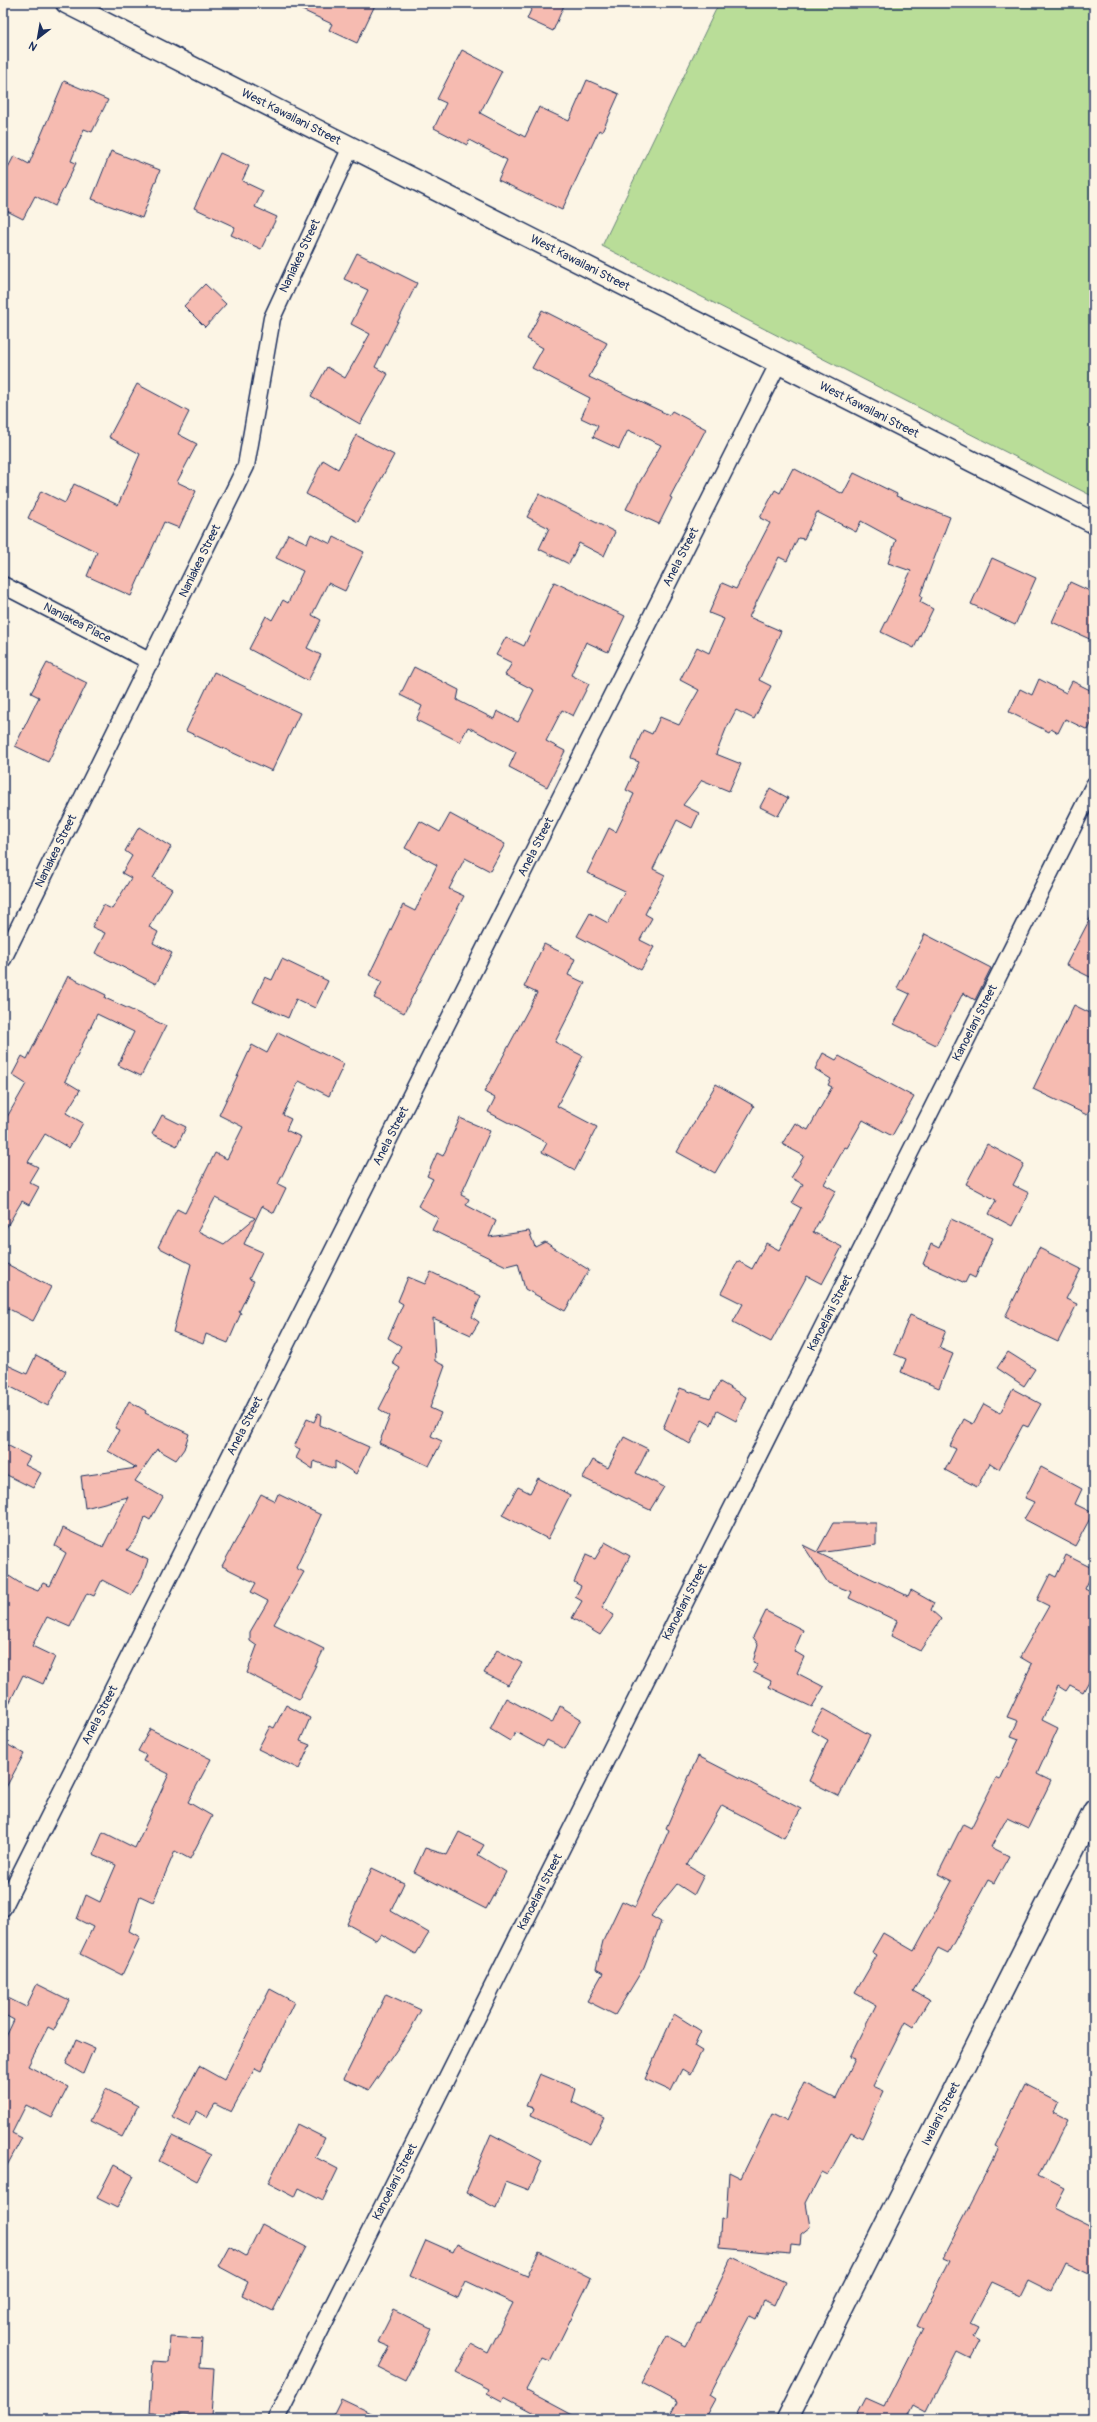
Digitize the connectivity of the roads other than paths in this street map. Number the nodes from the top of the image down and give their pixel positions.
1 (66, 3) edge
2 (351, 147) junction
3 (778, 364) junction
4 (1094, 523) edge
5 (3, 585) edge
6 (151, 662) junction
7 (1094, 785) edge
8 (3, 959) edge
9 (1094, 1810) edge
10 (3, 1908) edge
11 (276, 2419) edge
12 (787, 2419) edge

1 - 2 street, West Kawailani Street
2 - 3 street, West Kawailani Street
2 - 6 street, Naniakea Street
3 - 4 street, West Kawailani Street
3 - 10 street, Anela Street
5 - 6 street, Naniakea Place
6 - 8 street, Naniakea Street
7 - 11 street, Kanoelani Street
9 - 12 street, Iwalani Street

